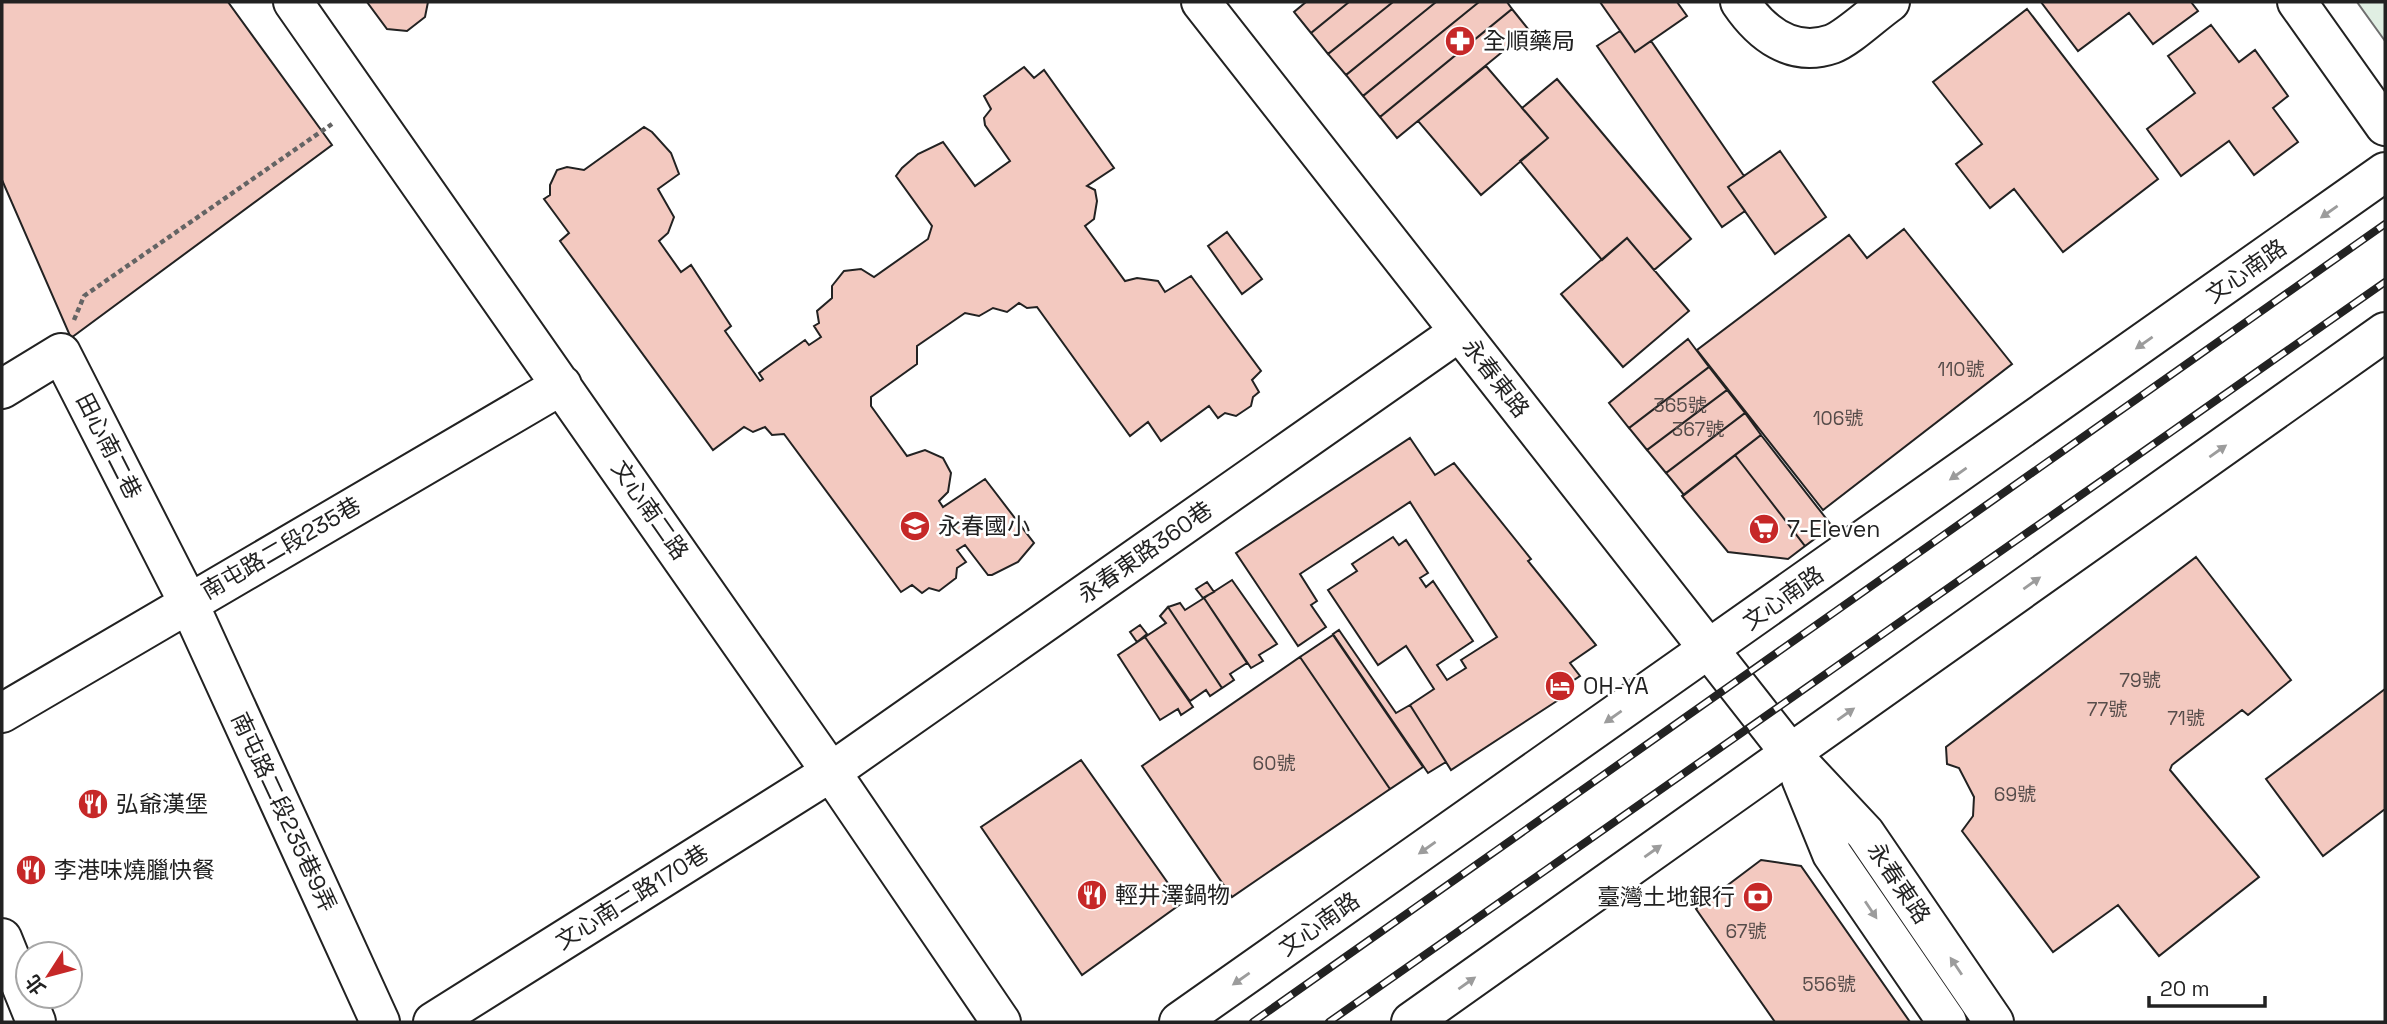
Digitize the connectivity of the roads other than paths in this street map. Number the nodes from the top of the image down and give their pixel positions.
1 (293, 2) edge
2 (1201, 2) edge
3 (1740, 2) edge
4 (1890, 2) edge
5 (2297, 2) edge
6 (2385, 126) edge
7 (2385, 172) edge
8 (1459, 332) junction
9 (2385, 332) edge
10 (562, 385) junction
11 (2, 389) edge
12 (188, 602) junction
13 (1709, 650) junction
14 (2, 713) edge
15 (1791, 754) junction
16 (831, 772) junction
17 (2, 938) edge
18 (36, 1022) edge
19 (380, 1022) edge
20 (433, 1022) edge
21 (1001, 1022) edge
22 (1180, 1022) edge
23 (1412, 1022) edge
24 (1947, 1022) edge
25 (1994, 1022) edge

1 - 10 street, 文心南二路
2 - 8 street, 永春東路
3 - 4 street
5 - 6 street
7 -> 13 street, 文心南路
8 - 13 street, 永春東路
8 - 16 street, 永春東路360巷
15 -> 9 street
10 - 12 street, 南屯路二段235巷
10 - 16 street, 文心南二路
11 - 12 street, 田心南二巷
12 - 14 street, 南屯路二段235巷
12 - 19 street, 南屯路二段235巷9弄
13 - 15 street, 永春東路
13 -> 22 street, 文心南路
23 -> 15 street
15 -> 24 street, 永春東路
25 -> 15 street, 永春東路
16 - 20 street, 文心南二路170巷
16 - 21 street, 文心南二路
17 - 18 street

